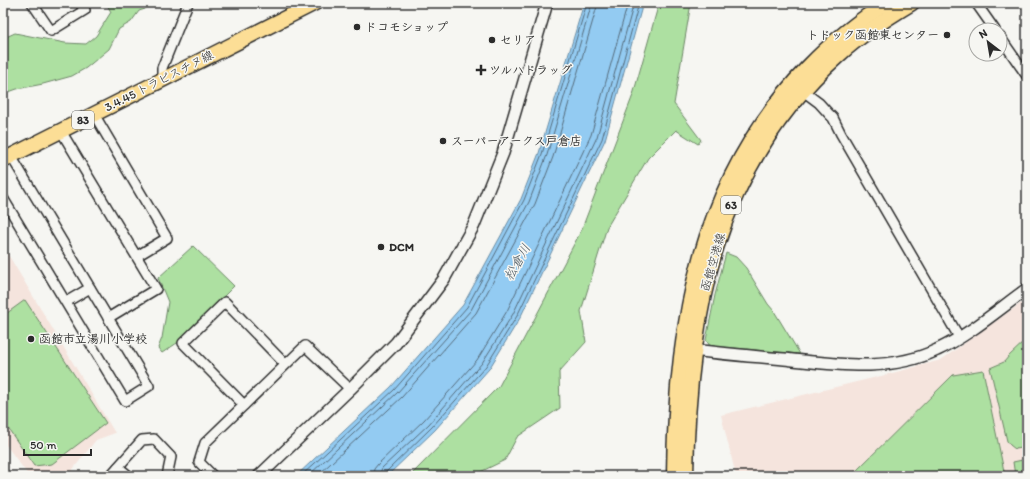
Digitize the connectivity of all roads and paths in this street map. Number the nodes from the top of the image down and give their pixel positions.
1 (32, 3) edge
2 (80, 3) edge
3 (188, 3) edge
4 (315, 3) edge
5 (548, 3) edge
6 (886, 3) edge
7 (912, 3) edge
8 (976, 3) edge
9 (989, 22) edge
10 (1008, 49) edge
11 (1027, 76) edge
12 (162, 79) junction
13 (798, 87) junction
14 (94, 114) junction
15 (61, 131) junction
16 (7, 158) edge
17 (3, 198) edge
18 (137, 256) junction
19 (90, 288) junction
20 (1027, 289) edge
21 (66, 302) junction
22 (108, 318) junction
23 (959, 337) junction
24 (688, 349) junction
25 (285, 364) junction
26 (350, 389) junction
27 (244, 405) junction
28 (118, 467) junction
29 (110, 476) edge
30 (129, 476) edge
31 (167, 476) edge
32 (213, 476) edge
33 (259, 476) edge
34 (674, 476) edge
35 (686, 476) edge

1 - 2 street
3 - 12 street
4 - 12 main road, 3.4.45 トラピスチヌ線 / 83
5 - 26 street
6 - 13 main road, 函館空港線 / 63
7 - 13 main road, 函館空港線 / 63
8 - 9 street
10 - 11 street
12 - 14 main road, 3.4.45 トラピスチヌ線 / 83
13 - 23 street
13 - 24 main road, 函館空港線 / 63
14 - 15 main road, 3.4.45 トラピスチヌ線 / 83
14 - 18 street
15 - 16 main road, 3.4.45 トラピスチヌ線 / 83
15 - 18 street
16 - 19 street
17 - 21 street
18 - 22 street
19 - 21 street
19 - 22 street
20 - 23 street
21 - 22 street
23 - 24 street
24 - 34 main road, 函館空港線 / 63
24 - 35 main road, 函館空港線 / 63
25 - 26 street
25 - 27 street
25 - 27 street
26 - 33 street
27 - 32 street
28 - 29 street
28 - 30 street
28 - 31 street

